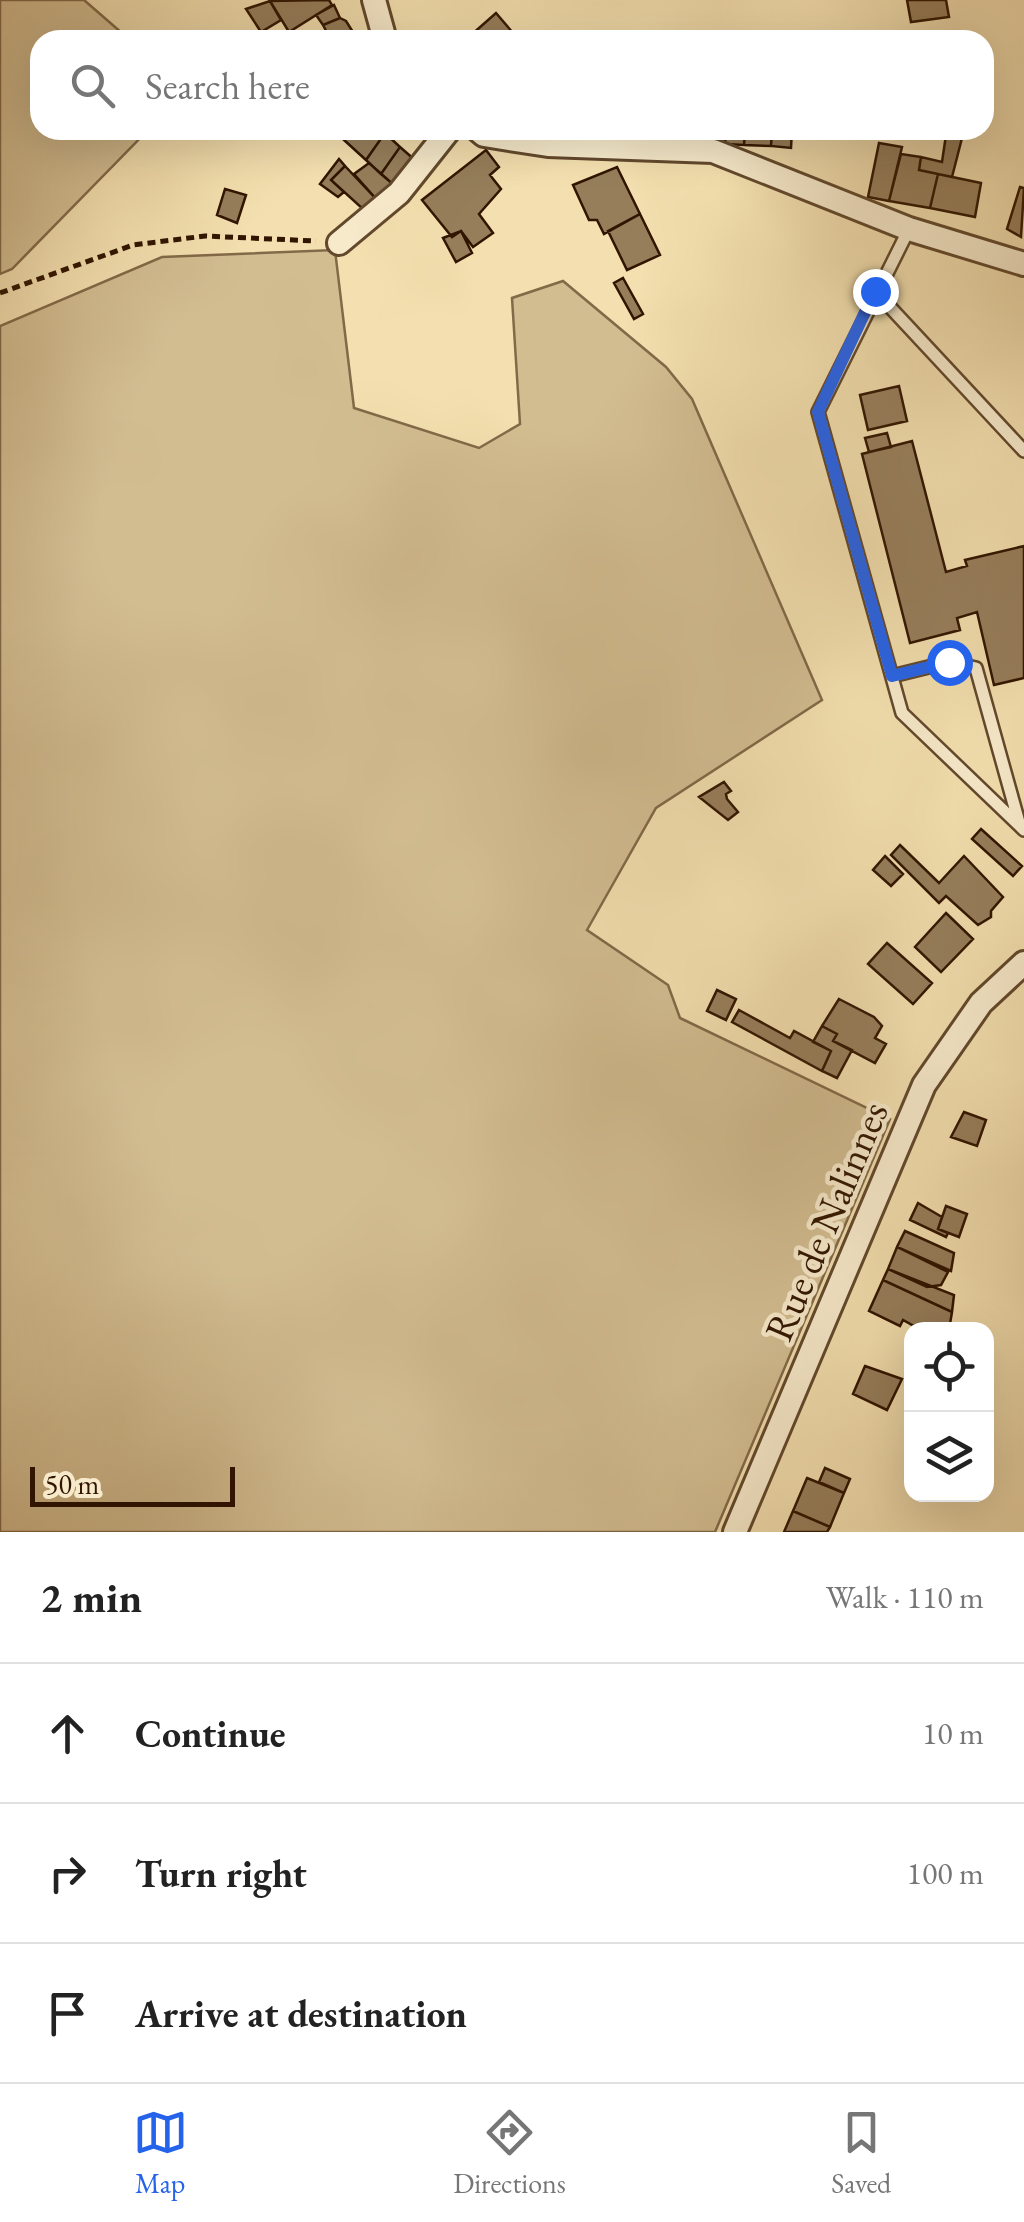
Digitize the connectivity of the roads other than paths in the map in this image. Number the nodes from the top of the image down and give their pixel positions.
1 (374, 0) edge
2 (382, 30) edge
3 (441, 140) edge
4 (516, 140) edge
5 (909, 229) junction
6 (339, 243) road end
7 (1024, 264) edge
8 (875, 291) junction
9 (1024, 451) edge
10 (892, 676) junction
11 (1022, 828) edge
12 (1024, 963) edge
13 (736, 1532) edge

1 - 2 street
3 - 6 street
4 - 5 street
5 - 7 street
5 - 8 lane
8 - 9 lane
8 - 10 lane
10 - 11 lane
10 - 11 lane
12 - 13 street, Rue de Nalinnes

